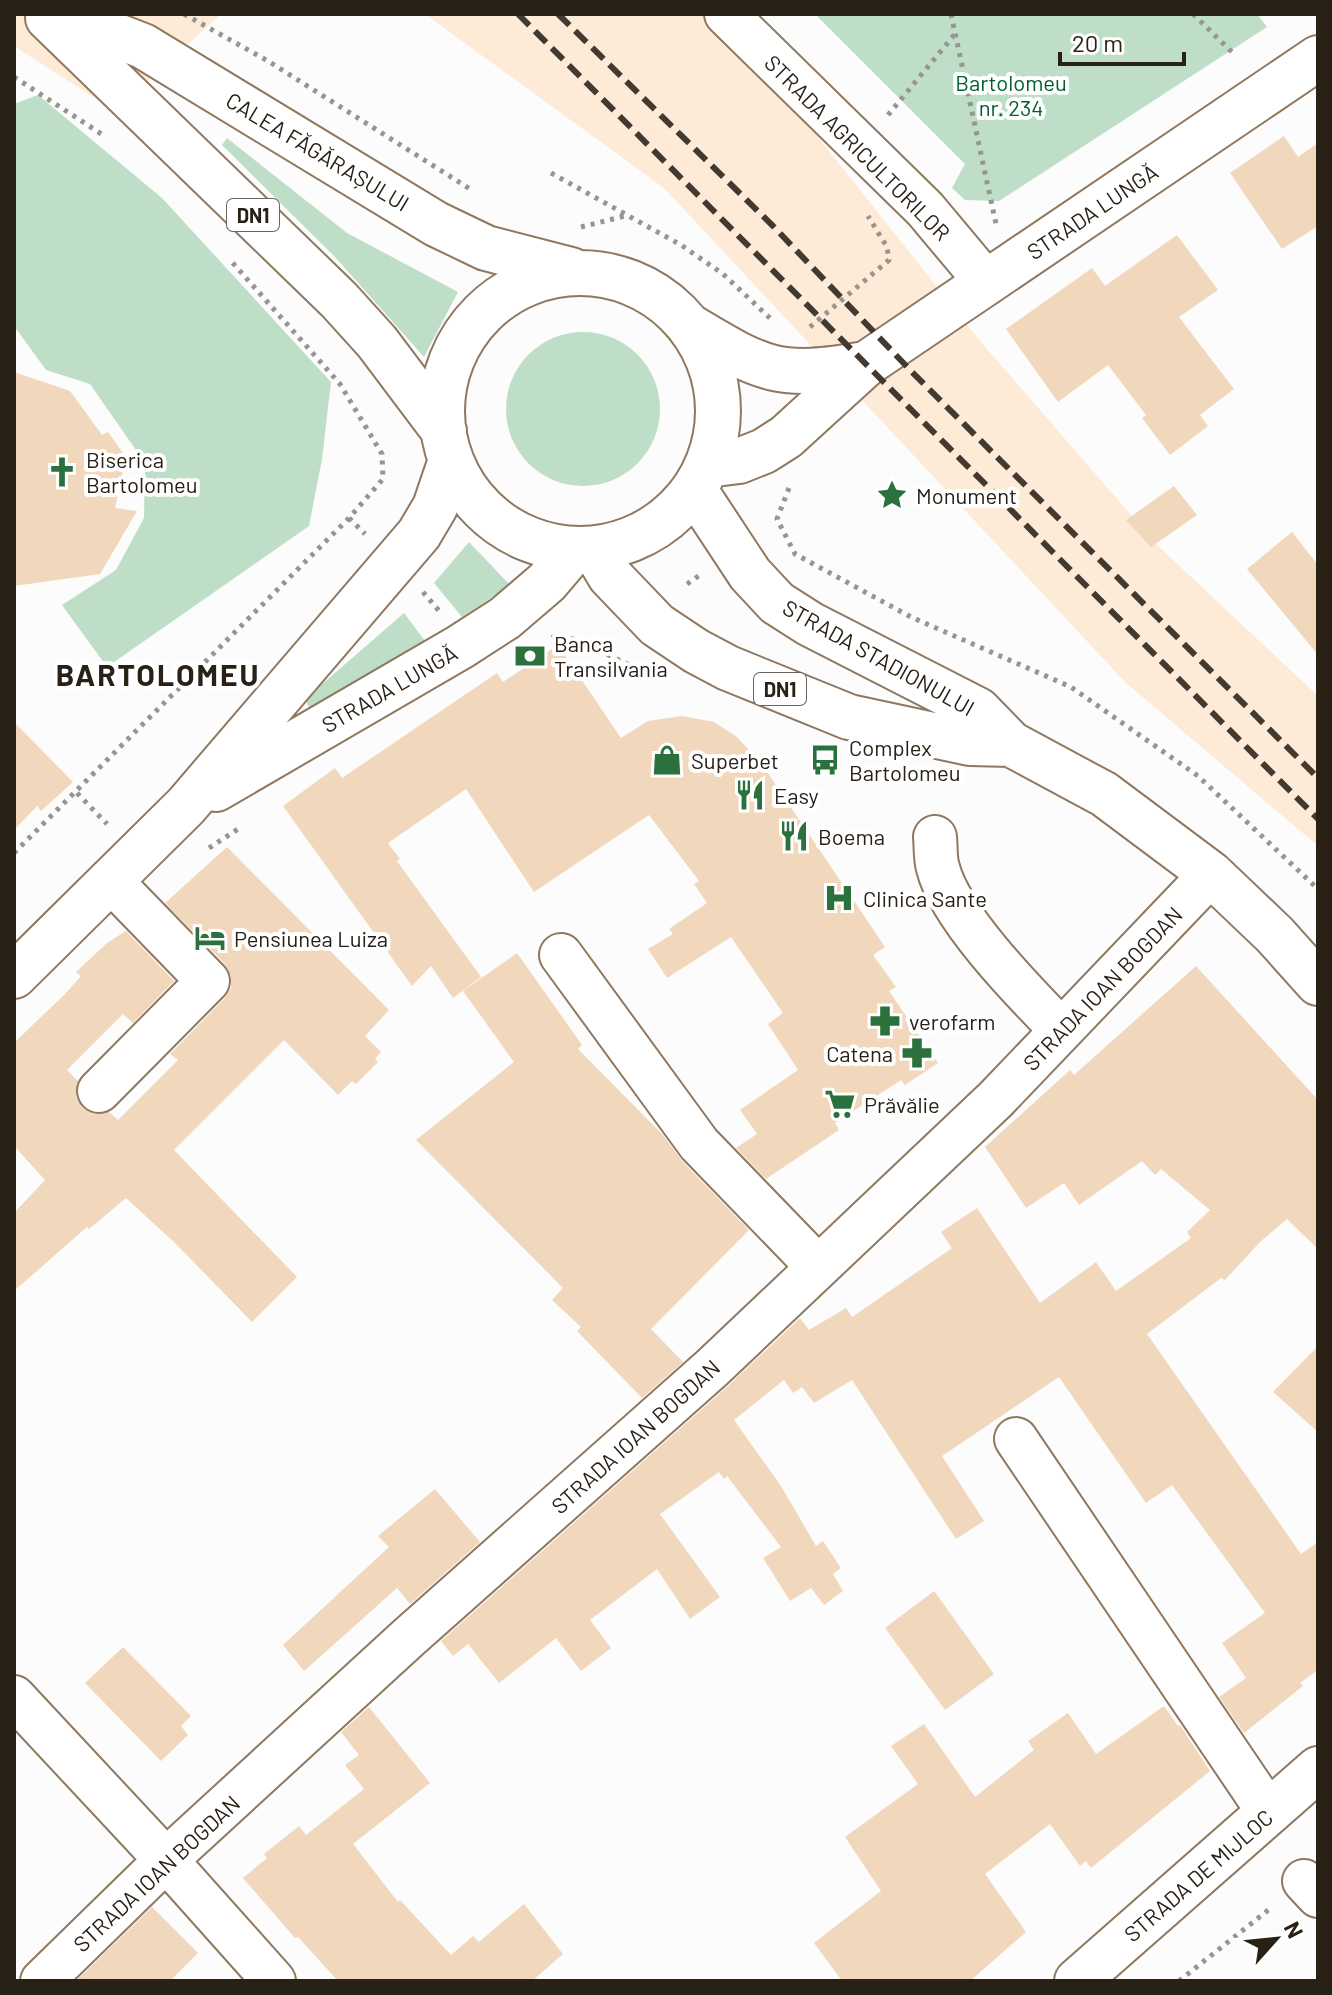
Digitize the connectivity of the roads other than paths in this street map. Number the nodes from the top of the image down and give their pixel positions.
1 (43, 14) edge
2 (61, 14) edge
3 (726, 14) edge
4 (1318, 58) edge
5 (581, 273) junction
6 (987, 283) junction
7 (689, 326) junction
8 (866, 364) junction
9 (448, 446) junction
10 (701, 477) junction
11 (585, 549) junction
12 (1011, 744) junction
13 (186, 806) junction
14 (935, 837) dead end
15 (1211, 874) junction
16 (110, 880) junction
17 (561, 955) dead end
18 (14, 976) edge
19 (1318, 983) edge
20 (1061, 1030) junction
21 (99, 1091) dead end
22 (818, 1267) junction
23 (1016, 1439) dead end
24 (14, 1697) edge
25 (1318, 1769) edge
26 (1269, 1813) junction
27 (166, 1860) junction
28 (42, 1981) edge
29 (274, 1981) edge
30 (1077, 1981) edge

1 - 9 main road, DN1
2 - 5 main road, CALEA FĂGĂRAȘULUI / DN1
3 - 6 street, STRADA AGRICULTORILOR
4 - 6 main road, STRADA LUNGĂ
5 - 7 main road, DN1
5 - 9 main road, DN1
6 - 8 main road, STRADA LUNGĂ
7 - 8 main road, STRADA LUNGĂ
7 - 10 main road, DN1
8 - 10 main road, STRADA LUNGĂ
9 - 11 main road, DN1
9 - 13 main road, STRADA LUNGĂ
10 - 11 main road, DN1
10 - 12 main road, STRADA STADIONULUI / DN1
11 - 12 main road, STRADA STADIONULUI / DN1
11 - 13 main road, STRADA LUNGĂ
12 - 15 main road, STRADA STADIONULUI / DN1
13 - 16 main road, STRADA LUNGĂ
14 - 20 street
15 - 19 main road, STRADA STADIONULUI / DN1
15 - 20 street, STRADA IOAN BOGDAN
16 - 18 main road, STRADA LUNGĂ
16 - 21 street
17 - 22 street
20 - 22 street, STRADA IOAN BOGDAN
22 - 27 street, STRADA IOAN BOGDAN
23 - 26 street
24 - 27 street
25 - 26 main road, STRADA DE MIJLOC
26 - 30 main road, STRADA DE MIJLOC
27 - 28 street, STRADA IOAN BOGDAN
27 - 29 street

